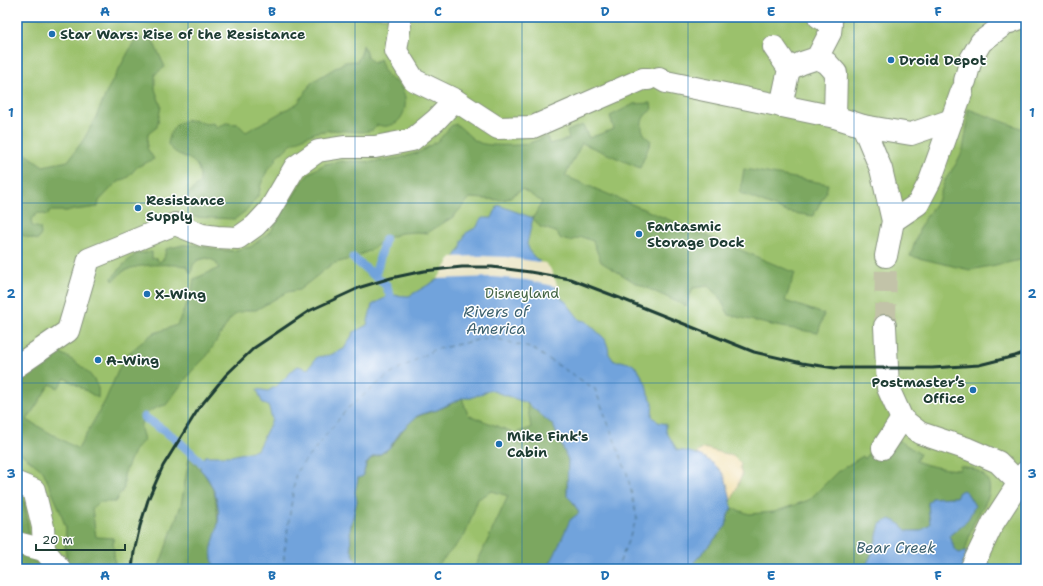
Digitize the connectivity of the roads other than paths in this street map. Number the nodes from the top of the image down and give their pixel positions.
1 (819, 17) edge
2 (1011, 22) edge
3 (400, 24) dead end
4 (771, 40) dead end
5 (817, 58) junction
6 (789, 70) junction
7 (455, 100) junction
8 (781, 106) junction
9 (835, 117) junction
10 (952, 120) junction
11 (862, 126) junction
12 (893, 221) junction
13 (886, 256) tunnel mouth
14 (885, 326) tunnel mouth
15 (17, 366) edge
16 (902, 419) junction
17 (883, 448) dead end
18 (1023, 477) edge
19 (17, 484) edge
20 (17, 542) edge
21 (44, 550) junction
22 (974, 561) edge
23 (60, 569) edge

1 - 5 street
2 - 10 street
3 - 7 street
4 - 6 street
5 - 6 street
5 - 9 street
6 - 8 street
7 - 8 street
7 - 15 street
8 - 9 street
9 - 11 street
10 - 11 street
10 - 12 street
11 - 12 street
12 - 13 street
14 - 16 street
16 - 17 street
16 - 18 street
18 - 22 street
19 - 21 street
20 - 21 street
21 - 23 street

